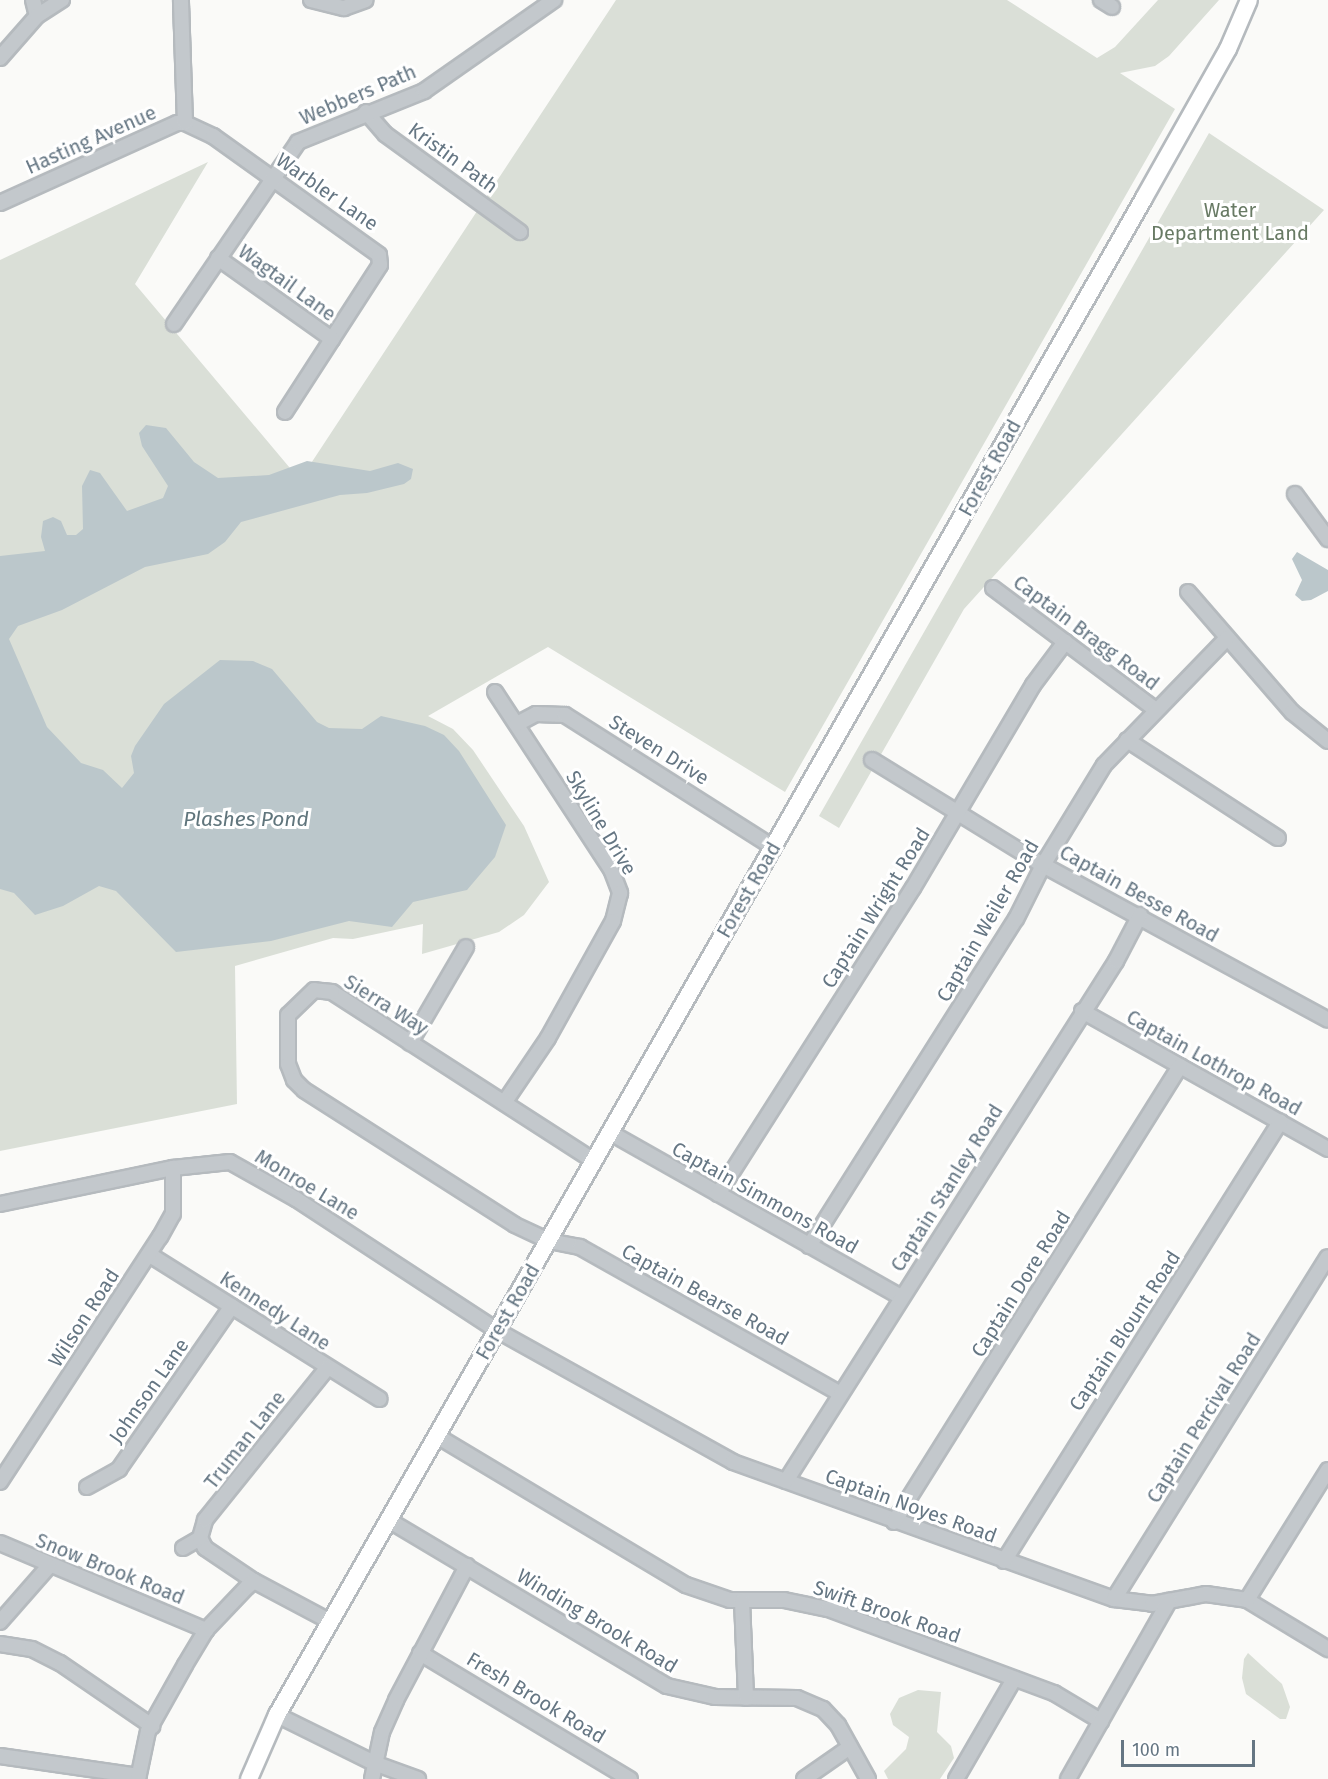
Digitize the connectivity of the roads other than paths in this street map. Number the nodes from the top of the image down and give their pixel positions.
1 (33, 0) edge
2 (62, 0) edge
3 (181, 0) edge
4 (311, 0) edge
5 (366, 0) edge
6 (554, 0) edge
7 (1249, 0) edge
8 (37, 16) junction
9 (0, 58) edge
10 (366, 112) junction
11 (185, 123) junction
12 (272, 177) junction
13 (0, 203) edge
14 (520, 232) dead end
15 (218, 258) junction
16 (174, 324) dead end
17 (332, 339) junction
18 (285, 412) dead end
19 (1295, 494) dead end
20 (1327, 528) edge
21 (993, 588) dead end
22 (1188, 592) dead end
23 (1227, 638) junction
24 (1065, 642) junction
25 (495, 692) dead end
26 (1155, 709) junction
27 (518, 724) junction
28 (1127, 740) junction
29 (1328, 741) edge
30 (872, 760) dead end
31 (958, 814) junction
32 (1278, 838) dead end
33 (773, 847) junction
34 (1043, 864) junction
35 (1140, 915) junction
36 (466, 947) dead end
37 (1082, 1011) junction
38 (1328, 1020) edge
39 (410, 1043) junction
40 (1180, 1066) junction
41 (504, 1103) junction
42 (1280, 1122) junction
43 (611, 1132) junction
44 (1328, 1149) edge
45 (594, 1161) junction
46 (173, 1168) junction
47 (718, 1194) junction
48 (0, 1204) edge
49 (549, 1241) junction
50 (809, 1246) junction
51 (150, 1255) junction
52 (1328, 1257) edge
53 (901, 1298) junction
54 (232, 1306) junction
55 (498, 1331) junction
56 (327, 1368) junction
57 (839, 1393) junction
58 (380, 1399) dead end
59 (437, 1436) junction
60 (1328, 1470) edge
61 (786, 1481) junction
62 (0, 1482) edge
63 (87, 1487) dead end
64 (390, 1521) junction
65 (894, 1522) junction
66 (200, 1538) junction
67 (0, 1543) edge
68 (183, 1548) dead end
69 (1004, 1561) junction
70 (49, 1566) junction
71 (467, 1566) junction
72 (254, 1581) junction
73 (1114, 1599) junction
74 (1247, 1600) junction
75 (742, 1601) junction
76 (1169, 1601) junction
77 (1136, 1605) junction
78 (0, 1622) edge
79 (331, 1622) junction
80 (206, 1630) junction
81 (1154, 1631) junction
82 (0, 1644) edge
83 (1328, 1649) edge
84 (420, 1653) junction
85 (1014, 1679) junction
86 (746, 1698) junction
87 (277, 1715) junction
88 (1101, 1721) junction
89 (152, 1726) junction
90 (850, 1747) junction
91 (0, 1756) edge
92 (374, 1762) junction
93 (138, 1777) edge
94 (249, 1779) edge
95 (372, 1779) edge
96 (418, 1779) edge
97 (630, 1779) edge
98 (804, 1779) edge
99 (868, 1779) edge
100 (956, 1779) edge
101 (1068, 1779) edge

1 - 8 street
2 - 8 street
3 - 11 street, Hasting Avenue
4 - 5 street
6 - 10 street, Webbers Path
7 - 33 main road, Forest Road
8 - 9 street
10 - 12 street, Webbers Path
10 - 14 street, Kristin Path
11 - 12 street, Warbler Lane
11 - 13 street, Hasting Avenue
12 - 15 street, Webbers Path
12 - 17 street, Warbler Lane
15 - 16 street, Webbers Path
15 - 17 street, Wagtail Lane
17 - 18 street, Warbler Lane
19 - 20 street
21 - 24 street, Captain Bragg Road
22 - 23 street
23 - 26 street, Captain Weiler Road
23 - 29 street
24 - 26 street, Captain Bragg Road
24 - 31 street, Captain Wright Road
25 - 27 street, Skyline Drive
26 - 28 street, Captain Weiler Road
27 - 33 street, Steven Drive
27 - 41 street, Skyline Drive
28 - 32 street
28 - 34 street, Captain Weiler Road
30 - 31 street, Captain Besse Road
31 - 34 street, Captain Besse Road
31 - 47 street, Captain Wright Road
33 - 43 main road, Forest Road
34 - 35 street, Captain Besse Road
34 - 50 street, Captain Weiler Road
35 - 37 street, Captain Stanley Road
35 - 38 street, Captain Besse Road
36 - 39 street
37 - 40 street, Captain Lothrop Road
37 - 53 street, Captain Stanley Road
39 - 41 street, Sierra Way
39 - 49 street, Sierra Way
40 - 42 street, Captain Lothrop Road
40 - 65 street, Captain Dore Road
41 - 45 street, Sierra Way
42 - 44 street, Captain Lothrop Road
42 - 69 street, Captain Blount Road
43 - 45 main road, Forest Road
43 - 47 street, Captain Simmons Road
45 - 49 main road, Forest Road
46 - 48 street, Monroe Lane
46 - 51 street, Wilson Road
46 - 55 street, Monroe Lane
47 - 50 street, Captain Simmons Road
49 - 55 main road, Forest Road
49 - 57 street, Captain Bearse Road
50 - 53 street, Captain Simmons Road
51 - 54 street, Kennedy Lane
51 - 62 street, Wilson Road
52 - 73 street, Captain Percival Road
53 - 57 street, Captain Stanley Road
54 - 56 street, Kennedy Lane
54 - 63 street, Johnson Lane
55 - 59 main road, Forest Road
55 - 61 street, Captain Noyes Road
56 - 58 street, Kennedy Lane
56 - 66 street, Truman Lane
57 - 61 street, Captain Stanley Road
59 - 64 main road, Forest Road
59 - 75 street, Swift Brook Road
60 - 74 street
61 - 65 street, Captain Noyes Road
64 - 71 street, Winding Brook Road
64 - 79 main road, Forest Road
65 - 69 street, Captain Noyes Road
66 - 68 street
66 - 72 street
67 - 70 street, Snow Brook Road
69 - 73 street, Captain Noyes Road
70 - 78 street
70 - 80 street, Snow Brook Road
71 - 84 street
71 - 86 street, Winding Brook Road
72 - 79 street
72 - 80 street
73 - 77 street, Captain Noyes Road
74 - 76 street, Captain Noyes Road
74 - 83 street, Captain Noyes Road
75 - 85 street, Swift Brook Road
75 - 86 street
76 - 77 street, Captain Noyes Road
76 - 81 street
77 - 81 street
79 - 87 main road, Forest Road
80 - 89 street
81 - 88 street
82 - 89 street
84 - 92 street
84 - 97 street, Fresh Brook Road
85 - 88 street, Swift Brook Road
85 - 100 street
86 - 90 street, Winding Brook Road
87 - 92 street
87 - 94 main road, Forest Road
88 - 101 street
89 - 93 street
90 - 98 street
90 - 99 street, Winding Brook Road
91 - 93 street
92 - 95 street
92 - 96 street

